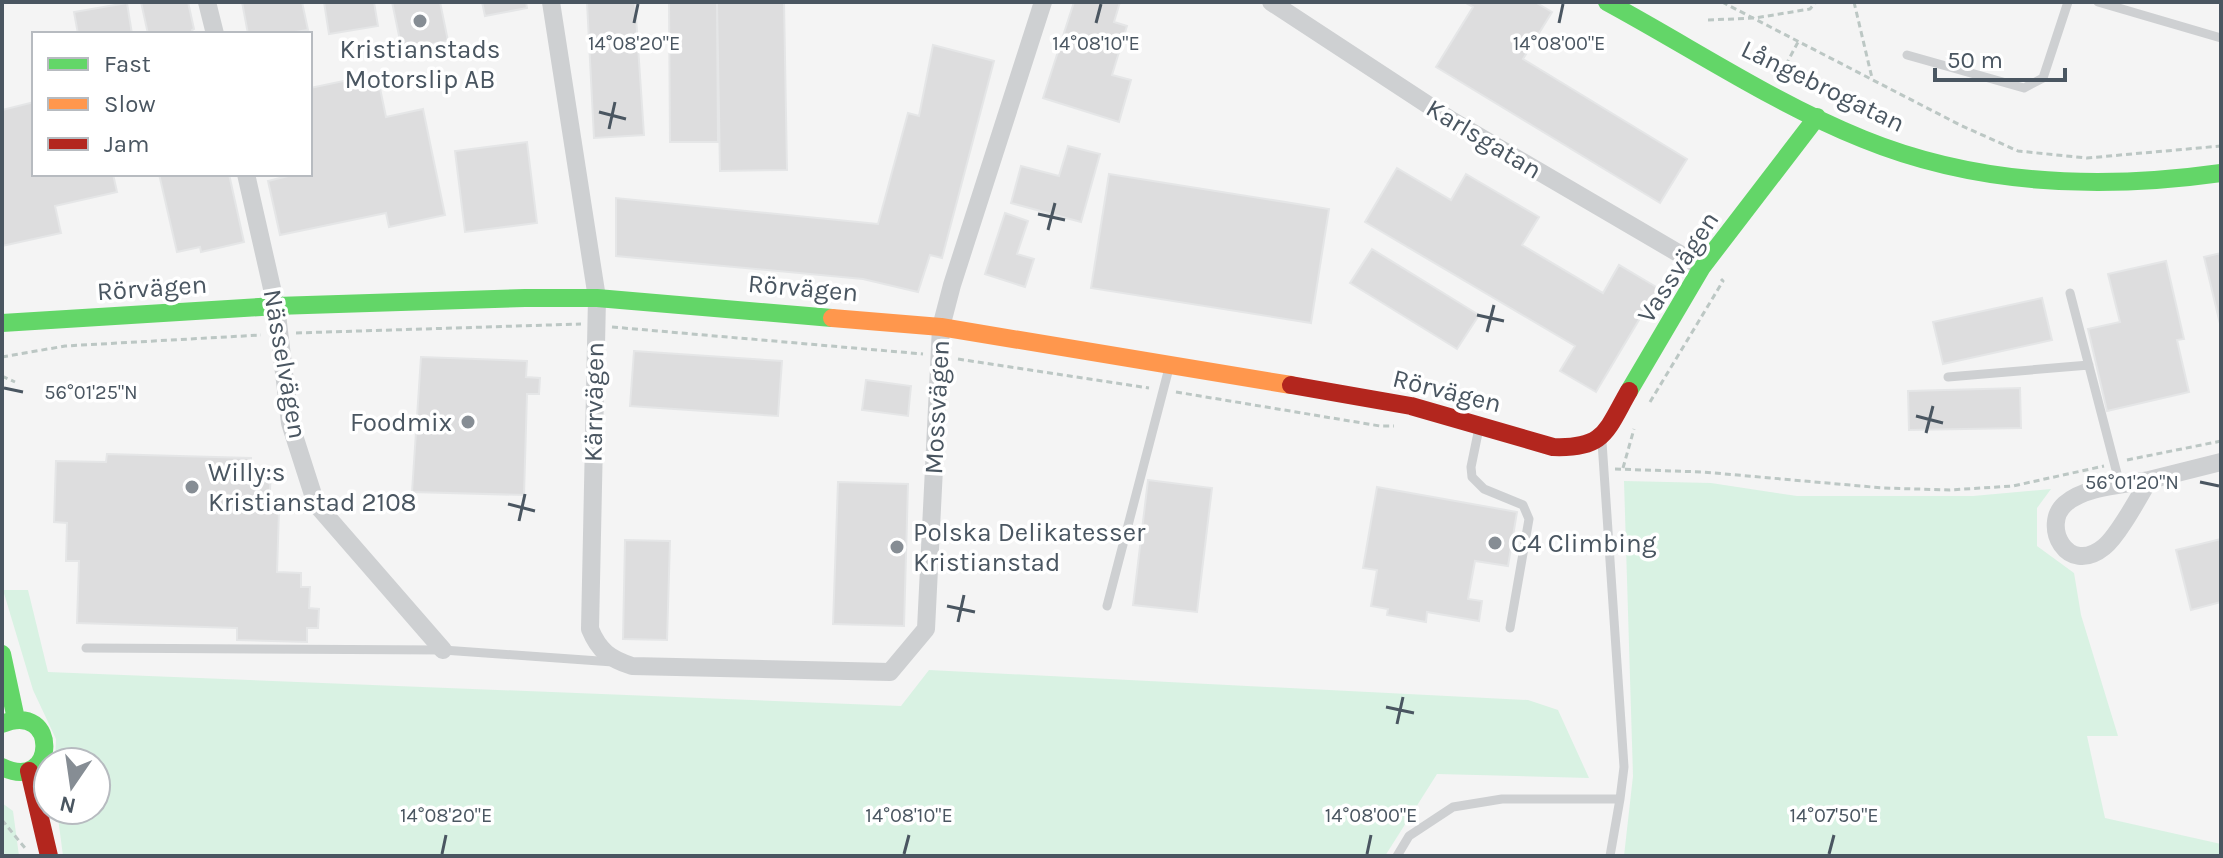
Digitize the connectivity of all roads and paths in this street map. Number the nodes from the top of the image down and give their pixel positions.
1 (207, 2) edge
2 (551, 2) edge
3 (1043, 2) edge
4 (1271, 2) edge
5 (1607, 2) edge
6 (1722, 2) edge
7 (1816, 2) edge
8 (1854, 2) edge
9 (2068, 2) edge
10 (2098, 2) edge
11 (1755, 18) junction
12 (1708, 20) dead end
13 (214, 32) edge
14 (2221, 38) edge
15 (1907, 55) dead end
16 (1872, 78) junction
17 (1817, 117) junction
18 (2221, 146) edge
19 (2221, 173) edge
20 (246, 176) edge
21 (1702, 267) junction
22 (2070, 293) dead end
23 (597, 298) junction
24 (276, 306) junction
25 (2, 323) edge
26 (596, 325) junction
27 (941, 327) junction
28 (281, 334) junction
29 (2, 357) edge
30 (940, 357) junction
31 (1170, 365) junction
32 (2089, 365) junction
33 (2, 376) edge
34 (1948, 377) dead end
35 (15, 382) dead end
36 (1163, 390) junction
37 (1480, 424) junction
38 (1403, 426) dead end
39 (2221, 441) edge
40 (1595, 442) junction
41 (2221, 462) edge
42 (2114, 463) junction
43 (1604, 469) junction
44 (2149, 480) junction
45 (2120, 485) junction
46 (1107, 606) dead end
47 (1510, 628) dead end
48 (86, 648) dead end
49 (443, 650) junction
50 (3, 659) edge
51 (621, 663) junction
52 (9, 722) edge
53 (2, 767) edge
54 (29, 771) junction
55 (1620, 799) junction
56 (2, 820) edge
57 (28, 856) edge
58 (49, 856) edge
59 (1397, 856) edge
60 (1610, 856) edge

1 - 13 street
2 - 23 street, Kärrvägen
3 - 27 street, Mossvägen
4 - 21 street, Karlsgatan
5 - 17 street, Långebrogatan
6 - 11 path
7 - 11 path
8 - 16 path
9 - 15 lane
10 - 14 lane
11 - 12 path
11 - 16 path
16 - 18 path
17 - 19 street, Långebrogatan
17 - 21 street, Vassvägen
20 - 24 street, Nässelvägen
21 - 40 street, Vassvägen
22 - 32 lane
23 - 24 street, Rörvägen
23 - 26 street, Kärrvägen
23 - 27 street, Rörvägen
24 - 25 street, Rörvägen
24 - 28 street, Nässelvägen
26 - 28 path
26 - 30 path
26 - 51 street, Kärrvägen
27 - 30 street, Mossvägen
27 - 31 street, Rörvägen
28 - 29 path
28 - 49 street, Nässelvägen
30 - 36 path
30 - 51 street, Mossvägen
31 - 36 lane
31 - 37 street, Rörvägen
32 - 34 lane
32 - 42 lane
33 - 35 path
36 - 38 path
36 - 46 lane
37 - 40 street, Rörvägen
37 - 47 lane
39 - 42 path
40 - 43 lane
41 - 44 street
42 - 43 path
42 - 45 lane
43 - 55 lane
44 - 45 street
44 - 45 street
48 - 49 lane
49 - 51 lane
50 - 52 street
52 - 54 street
53 - 54 street
54 - 58 street
55 - 59 lane
55 - 60 lane
56 - 57 path

